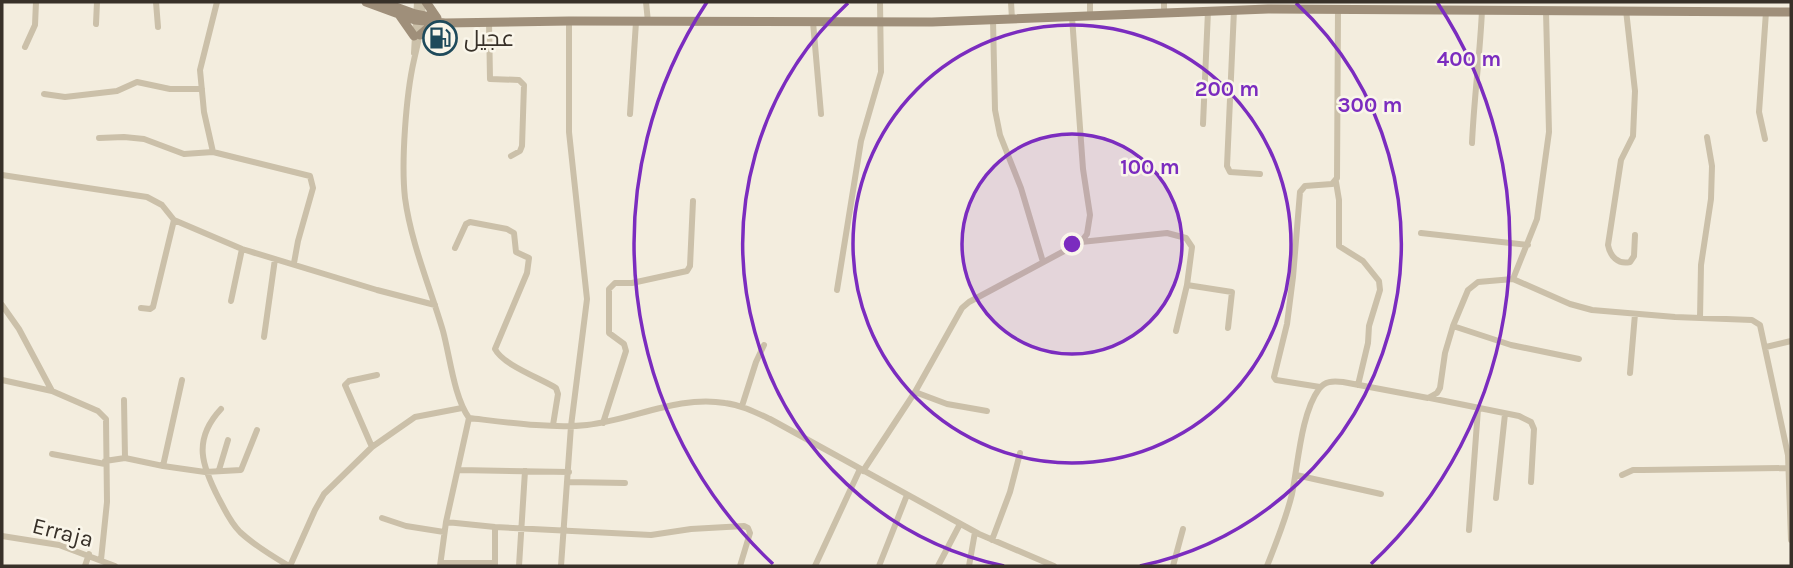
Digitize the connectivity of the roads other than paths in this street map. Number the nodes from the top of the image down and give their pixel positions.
1 (36, 2) edge
2 (97, 2) edge
3 (156, 2) edge
4 (217, 2) edge
5 (366, 2) edge
6 (382, 2) edge
7 (407, 2) edge
8 (416, 2) edge
9 (424, 2) edge
10 (646, 2) edge
11 (880, 2) edge
12 (1010, 2) edge
13 (1090, 2) edge
14 (1164, 2) edge
15 (1269, 6) edge
16 (1344, 6) edge
17 (1393, 6) edge
18 (1437, 6) edge
19 (1596, 6) edge
20 (1678, 6) edge
21 (1769, 8) edge
22 (1234, 10) junction
23 (1482, 10) junction
24 (1546, 10) junction
25 (1626, 10) junction
26 (398, 11) junction
27 (1208, 11) junction
28 (1791, 12) edge
29 (1164, 13) junction
30 (1090, 16) junction
31 (1072, 17) junction
32 (419, 18) junction
33 (1012, 19) junction
34 (993, 20) junction
35 (435, 21) junction
36 (489, 21) junction
37 (569, 21) junction
38 (636, 22) junction
39 (648, 22) junction
40 (813, 22) junction
41 (882, 22) junction
42 (96, 24) dead end
43 (158, 27) dead end
44 (417, 36) junction
45 (24, 47) dead end
46 (202, 89) junction
47 (44, 94) dead end
48 (630, 114) dead end
49 (821, 114) dead end
50 (1203, 124) dead end
51 (1707, 137) dead end
52 (99, 138) dead end
53 (1765, 139) dead end
54 (1472, 143) dead end
55 (213, 152) junction
56 (511, 156) dead end
57 (1260, 174) dead end
58 (2, 176) edge
59 (1336, 182) junction
60 (694, 201) dead end
61 (174, 220) junction
62 (1421, 233) dead end
63 (1636, 235) dead end
64 (1081, 242) junction
65 (1528, 245) junction
66 (455, 248) dead end
67 (242, 249) junction
68 (275, 259) junction
69 (1043, 262) junction
70 (294, 263) junction
71 (1513, 279) junction
72 (1186, 285) junction
73 (836, 290) dead end
74 (231, 301) dead end
75 (2, 304) edge
76 (435, 305) junction
77 (141, 308) dead end
78 (1635, 314) junction
79 (1700, 318) junction
80 (1453, 326) junction
81 (1228, 328) dead end
82 (1176, 331) dead end
83 (264, 337) dead end
84 (1791, 341) edge
85 (764, 345) dead end
86 (1766, 347) junction
87 (1579, 359) dead end
88 (1630, 373) dead end
89 (377, 375) dead end
90 (2, 380) edge
91 (182, 380) dead end
92 (1358, 385) junction
93 (1320, 387) junction
94 (52, 391) junction
95 (915, 392) junction
96 (1428, 398) junction
97 (124, 400) dead end
98 (742, 406) junction
99 (462, 408) junction
100 (221, 409) dead end
101 (1478, 409) junction
102 (987, 411) dead end
103 (1505, 414) junction
104 (469, 418) junction
105 (603, 423) junction
106 (553, 425) junction
107 (571, 426) junction
108 (257, 430) dead end
109 (228, 440) dead end
110 (372, 447) junction
111 (1020, 453) dead end
112 (52, 454) dead end
113 (1790, 455) edge
114 (125, 458) junction
115 (105, 463) junction
116 (163, 466) junction
117 (1789, 468) junction
118 (219, 470) junction
119 (459, 470) junction
120 (862, 470) junction
121 (205, 471) junction
122 (525, 471) junction
123 (569, 472) junction
124 (1296, 475) junction
125 (1622, 475) dead end
126 (568, 482) junction
127 (625, 482) dead end
128 (1531, 482) dead end
129 (1381, 494) dead end
130 (907, 495) junction
131 (1496, 498) dead end
132 (382, 518) dead end
133 (446, 522) junction
134 (960, 524) junction
135 (495, 527) junction
136 (522, 528) junction
137 (1182, 529) dead end
138 (1469, 530) dead end
139 (565, 531) junction
140 (444, 532) junction
141 (975, 532) junction
142 (2, 536) edge
143 (992, 540) junction
144 (1791, 540) edge
145 (89, 554) junction
146 (101, 560) junction
147 (440, 564) edge
148 (495, 564) edge
149 (85, 566) edge
150 (115, 566) edge
151 (289, 566) edge
152 (519, 566) edge
153 (561, 566) edge
154 (740, 566) edge
155 (815, 566) edge
156 (879, 566) edge
157 (938, 566) edge
158 (969, 566) edge
159 (1054, 566) edge
160 (1173, 566) edge
161 (1267, 566) edge

1 - 45 street
2 - 42 street
3 - 43 street
4 - 46 street
5 - 26 main road
6 - 26 main road
7 - 26 main road
8 - 32 street
9 - 32 street
9 - 35 main road
10 - 39 street
11 - 41 street
12 - 33 street
13 - 30 street
14 - 29 street
15 - 16 main road
15 - 22 main road
16 - 17 main road
16 - 59 street
17 - 18 main road
18 - 23 main road
19 - 24 main road
19 - 25 main road
20 - 21 main road
20 - 25 main road
21 - 28 main road
21 - 53 street
22 - 27 main road
22 - 57 street
23 - 24 main road
23 - 54 street
24 - 65 street
25 - 63 street
26 - 32 main road
26 - 44 main road
27 - 29 main road
27 - 50 street
29 - 30 main road
30 - 31 main road
31 - 33 main road
31 - 64 street
32 - 35 main road
32 - 44 street
33 - 34 main road
34 - 41 main road
34 - 69 street
35 - 36 main road
35 - 44 main road
36 - 37 main road
36 - 56 street
37 - 38 main road
37 - 107 street
38 - 39 main road
38 - 48 street
39 - 40 main road
40 - 41 main road
40 - 49 street
41 - 73 street
44 - 76 street
46 - 47 street
46 - 55 street
51 - 79 street
52 - 55 street
55 - 70 street
58 - 61 street
59 - 92 street
59 - 93 street
60 - 105 street
61 - 67 street
61 - 77 street
62 - 65 street
64 - 69 street
64 - 72 street
65 - 71 street
66 - 106 street
67 - 68 street
67 - 74 street
68 - 70 street
68 - 83 street
69 - 95 street
70 - 76 street
71 - 78 street
71 - 80 street
72 - 81 street
72 - 82 street
75 - 94 street
76 - 99 street
78 - 79 street
78 - 88 street
79 - 86 street
80 - 87 street
80 - 96 street
84 - 86 street
85 - 98 street
86 - 113 street
89 - 110 street
90 - 94 street
91 - 116 street
92 - 93 street
92 - 96 street
93 - 124 street
94 - 115 street
95 - 102 street
95 - 120 street
96 - 101 street
97 - 114 street
98 - 105 street
98 - 120 street
99 - 104 street
99 - 110 street
100 - 121 street
101 - 103 street
101 - 138 street
103 - 128 street
103 - 131 street
104 - 106 street
104 - 119 street
105 - 107 street
106 - 107 street
107 - 123 street
108 - 118 street
109 - 118 street
110 - 151 street
111 - 143 street
112 - 115 street
113 - 117 street
114 - 115 street
114 - 116 street
115 - 146 street
116 - 121 street
117 - 125 street
117 - 144 street
118 - 121 street
119 - 122 street
119 - 133 street
120 - 130 street
120 - 155 street
121 - 151 street
122 - 123 street
122 - 136 street
123 - 126 street
124 - 129 street
124 - 161 street
126 - 127 street
126 - 139 street
130 - 134 street
130 - 156 street
132 - 140 street
133 - 135 street
133 - 140 street
134 - 141 street
134 - 157 street
135 - 136 street
135 - 148 street
136 - 139 street
136 - 152 street
137 - 160 street
139 - 153 street
139 - 154 street
140 - 147 street
141 - 143 street
141 - 158 street
142 - 145 street, Erraja
143 - 159 street
145 - 146 street, Erraja
145 - 149 street
146 - 150 street, Erraja
147 - 148 street

